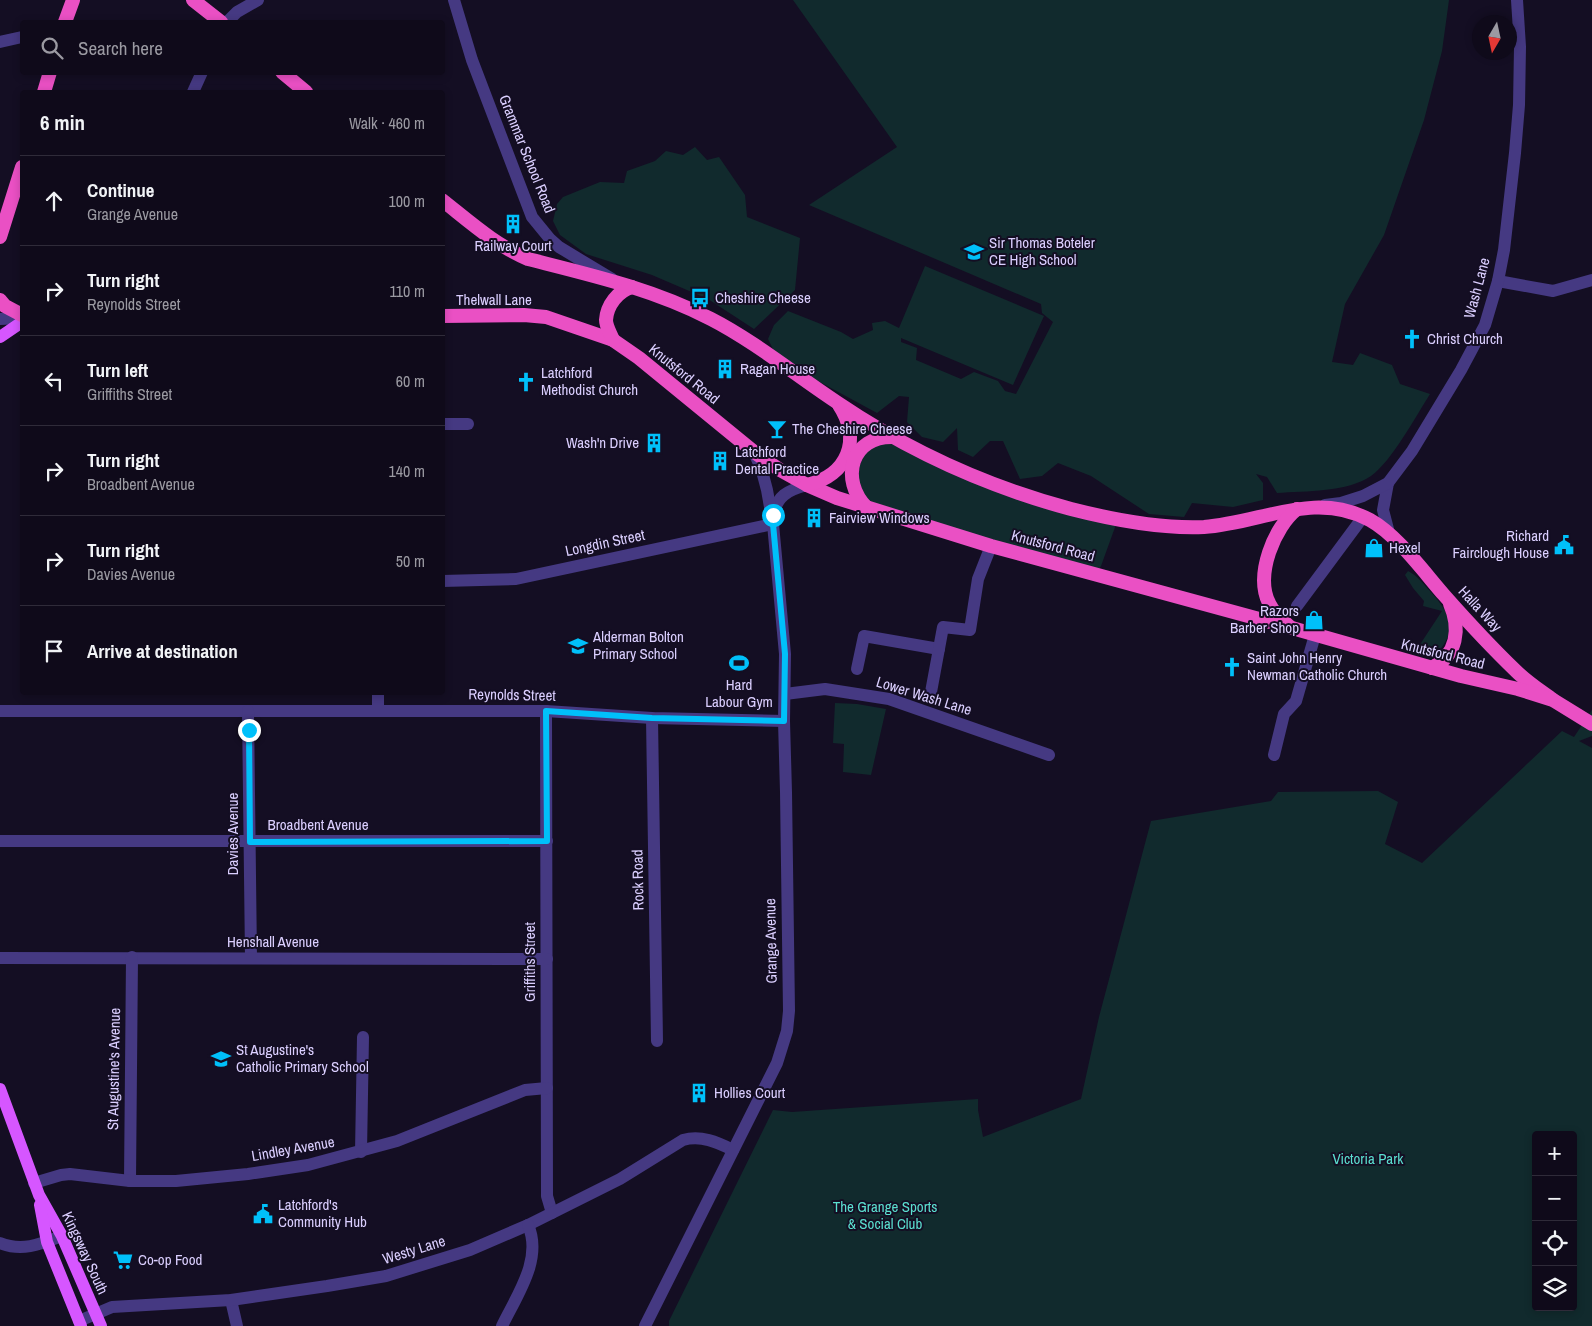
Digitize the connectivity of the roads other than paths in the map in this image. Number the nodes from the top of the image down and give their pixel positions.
1 (73, 0) edge
2 (194, 0) edge
3 (258, 0) edge
4 (454, 0) edge
5 (1517, 0) edge
6 (66, 20) edge
7 (219, 20) edge
8 (229, 20) edge
9 (20, 37) edge
10 (0, 42) edge
11 (49, 75) edge
12 (201, 75) edge
13 (286, 76) edge
14 (45, 90) edge
15 (194, 90) edge
16 (298, 90) edge
17 (304, 90) edge
18 (20, 174) edge
19 (445, 202) edge
20 (0, 237) edge
21 (1592, 280) edge
22 (1498, 281) junction
23 (626, 285) junction
24 (0, 300) edge
25 (20, 316) edge
26 (445, 316) edge
27 (20, 317) edge
28 (546, 317) joint
29 (0, 319) edge
30 (20, 323) edge
31 (0, 337) edge
32 (614, 340) junction
33 (839, 404) junction
34 (445, 424) edge
35 (468, 424) dead end
36 (895, 438) junction
37 (754, 452) junction
38 (1388, 483) junction
39 (807, 485) junction
40 (1318, 506) junction
41 (867, 508) junction
42 (1297, 509) junction
43 (1363, 517) junction
44 (773, 524) junction
45 (1389, 533) junction
46 (991, 546) junction
47 (445, 581) edge
48 (1449, 600) junction
49 (1297, 606) dead end
50 (1292, 628) junction
51 (1315, 635) junction
52 (939, 650) junction
53 (1432, 668) junction
54 (857, 669) dead end
55 (931, 692) dead end
56 (785, 694) junction
57 (378, 695) edge
58 (1553, 700) junction
59 (378, 710) junction
60 (0, 711) edge
61 (248, 711) junction
62 (546, 711) junction
63 (652, 718) junction
64 (784, 721) junction
65 (1587, 721) edge
66 (1049, 755) dead end
67 (1274, 755) dead end
68 (0, 841) edge
69 (547, 841) junction
70 (250, 842) junction
71 (132, 957) junction
72 (0, 958) edge
73 (251, 958) junction
74 (547, 959) junction
75 (363, 1037) dead end
76 (657, 1041) dead end
77 (547, 1088) junction
78 (0, 1090) edge
79 (733, 1150) junction
80 (361, 1152) junction
81 (130, 1181) junction
82 (34, 1183) junction
83 (39, 1195) junction
84 (552, 1212) junction
85 (528, 1225) junction
86 (62, 1236) junction
87 (47, 1242) junction
88 (0, 1243) edge
89 (231, 1300) junction
90 (95, 1313) junction
91 (80, 1323) edge
92 (101, 1326) edge
93 (237, 1326) edge
94 (502, 1326) edge
95 (645, 1326) edge

1 - 6 highway
2 - 7 highway
3 - 8 street
4 - 23 street, Grammar School Road
5 - 22 street, Wash Lane
9 - 10 street
11 - 14 highway
12 - 15 street
13 - 16 highway
13 - 17 highway
18 - 20 highway
19 - 23 highway
21 - 22 street
22 - 38 street, Wash Lane
23 - 32 highway
23 - 33 highway
24 - 25 highway
26 - 28 highway, Thelwall Lane
27 - 29 street
28 - 32 highway, Knutsford Road
30 - 31 main road
32 - 37 highway, Knutsford Road
33 - 36 highway
33 - 39 highway
34 - 35 street
36 - 41 highway
36 - 42 highway
37 - 39 highway, Knutsford Road
37 - 44 street, Grange Avenue
38 - 40 street, Wash Lane
38 - 45 street, Halla Way
39 - 41 highway, Knutsford Road
39 - 44 street, Grange Avenue
40 - 42 highway
40 - 43 highway
41 - 46 highway, Knutsford Road
42 - 50 highway
43 - 45 highway, Halla Way
43 - 49 street
44 - 47 street, Longdin Street
44 - 56 street, Grange Avenue
45 - 48 highway, Halla Way
46 - 50 highway, Knutsford Road
46 - 52 street
48 - 53 highway
48 - 58 highway, Halla Way
50 - 51 highway, Knutsford Road
51 - 53 highway, Knutsford Road
51 - 67 street
52 - 54 street
52 - 55 street
53 - 58 highway, Knutsford Road
56 - 64 street, Grange Avenue
56 - 66 street, Lower Wash Lane
57 - 59 street
58 - 65 highway, Knutsford Road
59 - 61 street, Reynolds Street
59 - 62 street, Reynolds Street
60 - 61 street, Reynolds Street
61 - 70 street, Davies Avenue
62 - 63 street, Reynolds Street
62 - 69 street, Griffiths Street
63 - 64 street, Reynolds Street
63 - 76 street, Rock Road
64 - 79 street, Grange Avenue
68 - 70 street, Broadbent Avenue
69 - 70 street, Broadbent Avenue
69 - 74 street, Griffiths Street
70 - 73 street, Davies Avenue
71 - 72 street, Henshall Avenue
71 - 73 street, Henshall Avenue
71 - 81 street, St Augustine's Avenue
73 - 74 street, Henshall Avenue
74 - 77 street, Griffiths Street
75 - 80 street
77 - 80 street, Lindley Avenue
77 - 84 street, Griffiths Street
78 - 82 main road, Kingsway South
79 - 84 street, Westy Lane
79 - 95 street, Grange Avenue
80 - 81 street, Lindley Avenue
81 - 82 street, Lindley Avenue
82 - 83 main road, Kingsway South
83 - 86 main road, Kingsway South
83 - 87 main road, Kingsway South
84 - 85 street, Westy Lane
85 - 89 street, Westy Lane
85 - 94 street
86 - 87 street
86 - 90 main road, Kingsway South
87 - 88 street
87 - 91 main road, Kingsway South
89 - 90 street, Westy Lane
89 - 93 street
90 - 91 street, Westy Lane
90 - 92 main road, Kingsway South

